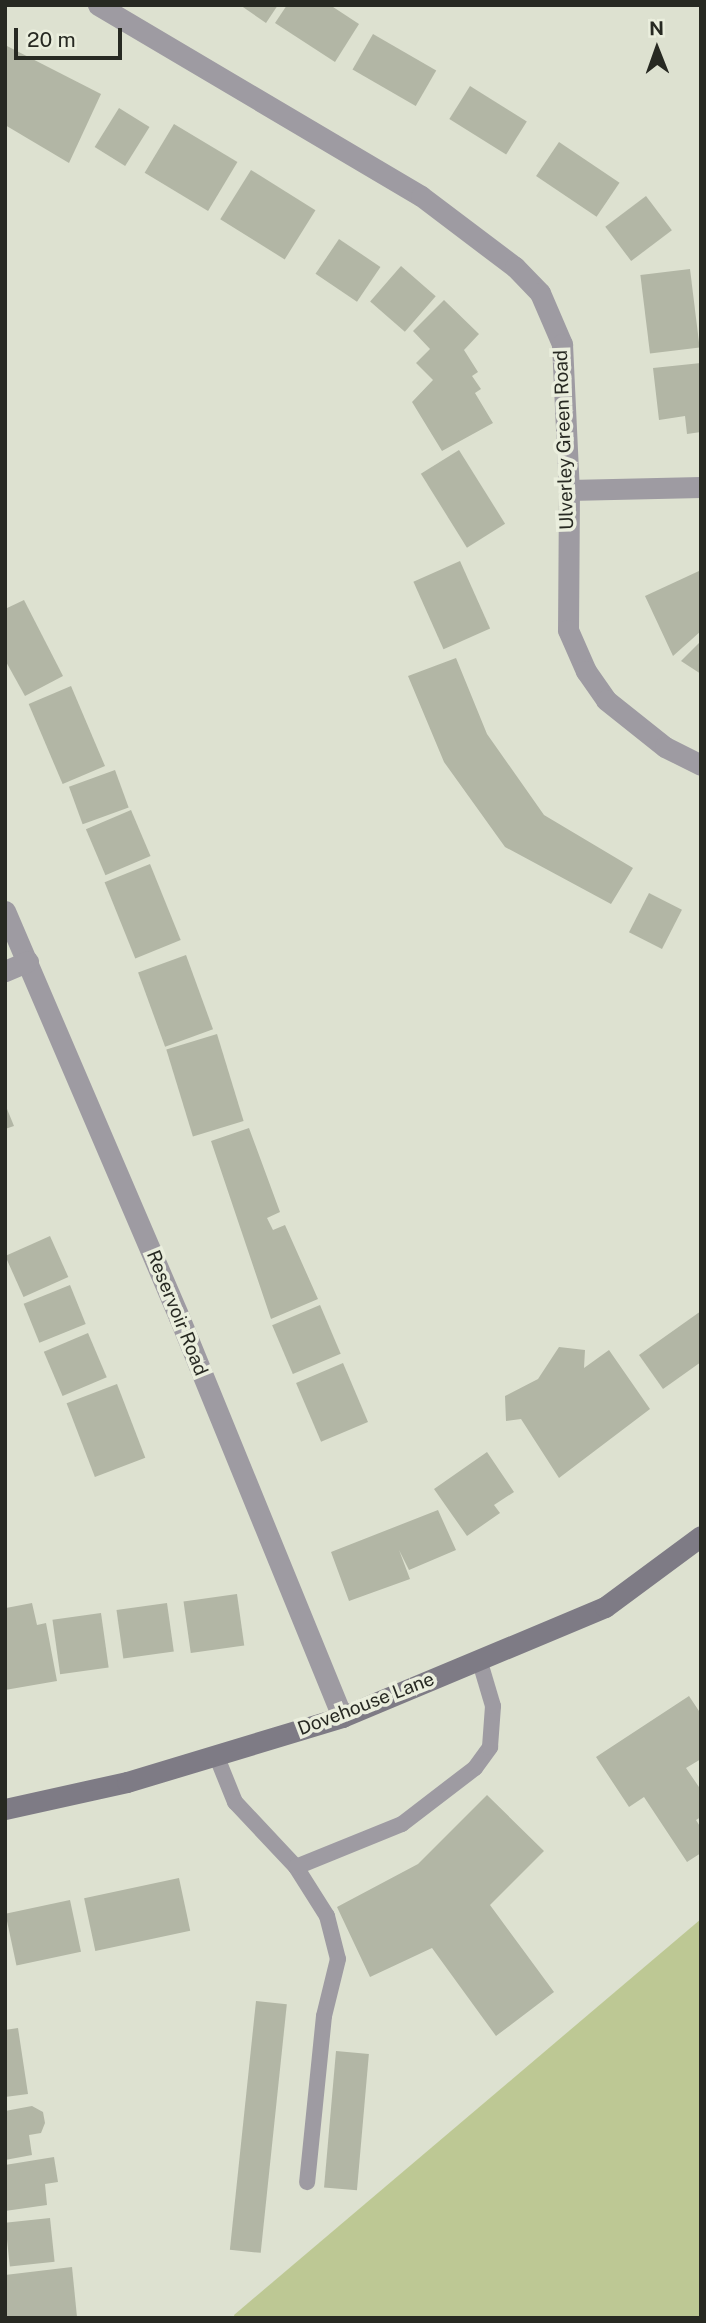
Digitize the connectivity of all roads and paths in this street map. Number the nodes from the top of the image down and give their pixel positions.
1 (98, 5) edge
2 (701, 487) edge
3 (569, 490) junction
4 (701, 765) edge
5 (5, 911) edge
6 (28, 961) junction
7 (5, 971) edge
8 (701, 1536) edge
9 (480, 1659) junction
10 (342, 1717) junction
11 (216, 1755) junction
12 (5, 1809) edge
13 (296, 1867) junction
14 (307, 2182) dead end

1 - 3 street, Ulverley Green Road
2 - 3 street
3 - 4 street, Ulverley Green Road
5 - 6 street, Reservoir Road
6 - 7 street
6 - 10 street, Reservoir Road
8 - 9 street, Dovehouse Lane
9 - 10 street, Dovehouse Lane
9 - 13 lane
10 - 11 street, Dovehouse Lane
11 - 12 street, Dovehouse Lane
11 - 13 lane
13 - 14 lane

